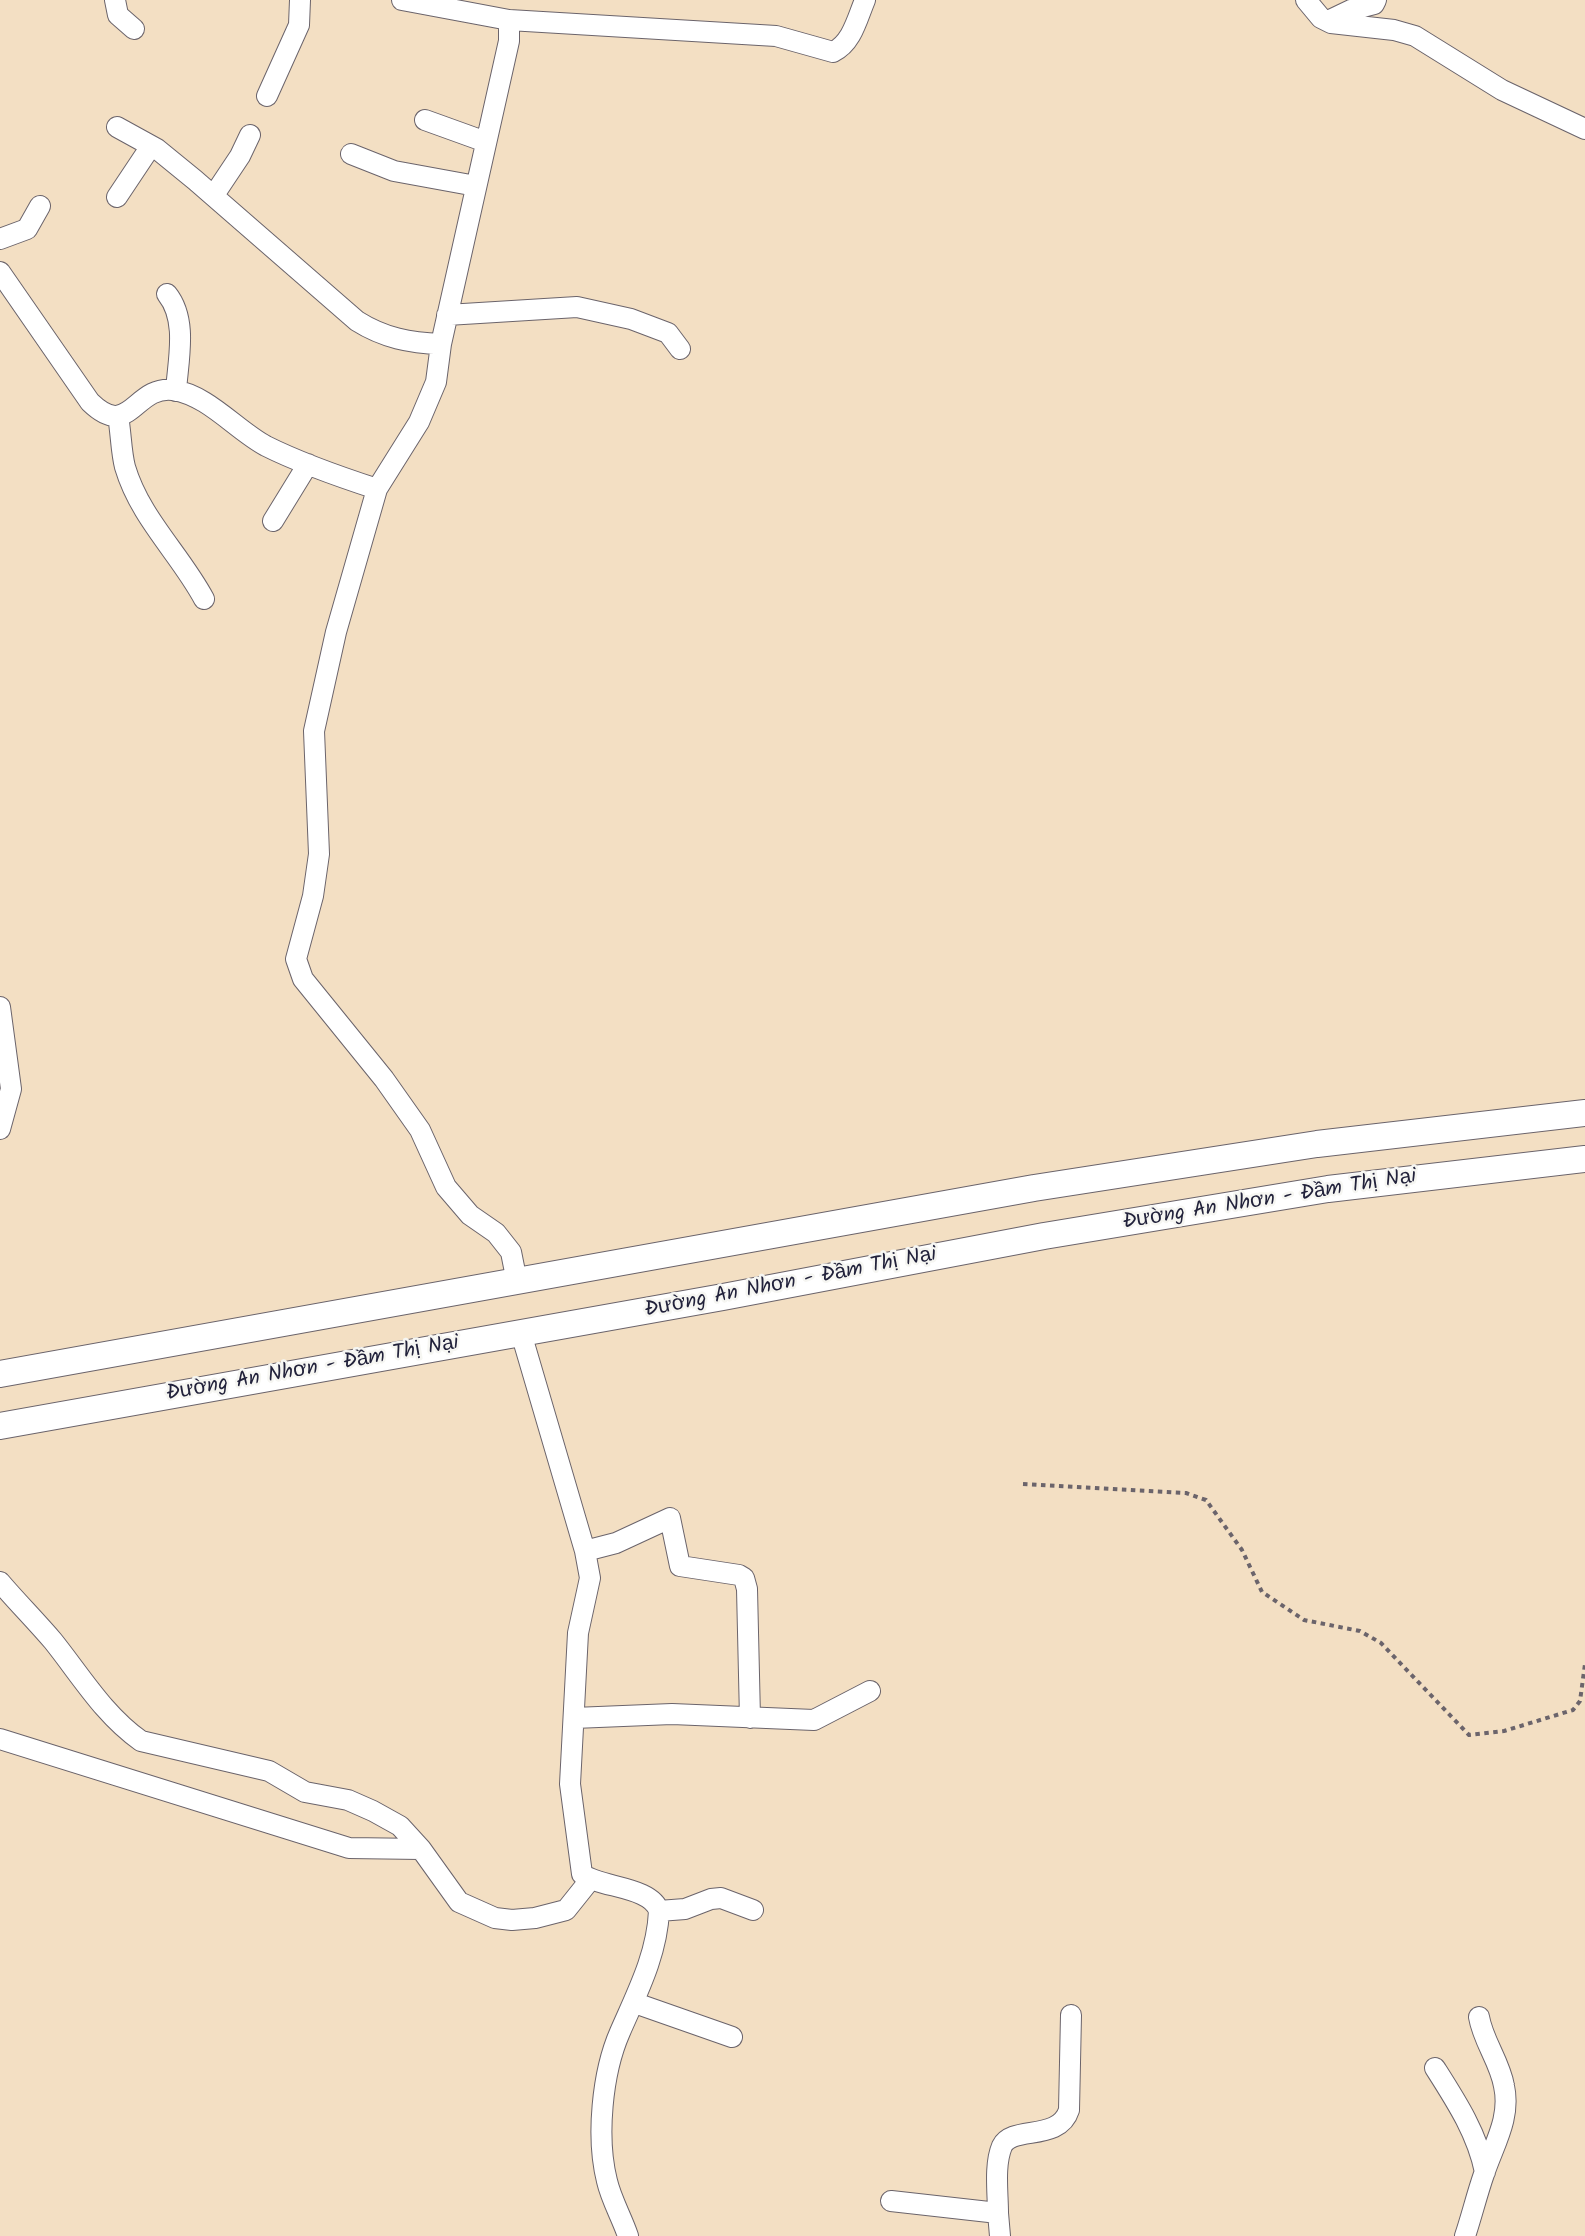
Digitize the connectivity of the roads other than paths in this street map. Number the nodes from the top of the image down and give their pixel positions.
1 (115, 0) edge
2 (300, 0) edge
3 (402, 0) edge
4 (865, 0) edge
5 (1306, 0) edge
6 (1376, 0) edge
7 (437, 2) edge
8 (509, 20) junction
9 (1328, 21) junction
10 (134, 29) dead end
11 (267, 96) dead end
12 (425, 120) dead end
13 (117, 127) dead end
14 (1585, 129) edge
15 (250, 135) dead end
16 (486, 142) junction
17 (151, 146) junction
18 (351, 154) dead end
19 (476, 186) junction
20 (214, 195) junction
21 (117, 197) dead end
22 (40, 206) dead end
23 (0, 238) edge
24 (0, 272) edge
25 (167, 294) dead end
26 (447, 315) junction
27 (441, 344) junction
28 (680, 349) dead end
29 (176, 391) junction
30 (118, 416) junction
31 (308, 464) junction
32 (377, 489) junction
33 (273, 521) dead end
34 (204, 599) dead end
35 (0, 1007) edge
36 (1585, 1113) edge
37 (0, 1129) edge
38 (1585, 1159) edge
39 (517, 1282) junction
40 (521, 1333) junction
41 (0, 1374) edge
42 (0, 1426) edge
43 (585, 1551) junction
44 (0, 1582) edge
45 (870, 1690) dead end
46 (574, 1718) junction
47 (750, 1718) junction
48 (0, 1739) edge
49 (421, 1849) junction
50 (590, 1880) junction
51 (753, 1910) dead end
52 (659, 1911) junction
53 (635, 2004) junction
54 (1071, 2015) dead end
55 (1479, 2017) dead end
56 (732, 2037) dead end
57 (1435, 2067) dead end
58 (1485, 2172) junction
59 (891, 2201) dead end
60 (998, 2213) junction
61 (628, 2236) edge
62 (1000, 2236) edge
63 (1465, 2236) edge

1 - 10 street
2 - 11 street
3 - 7 street
4 - 8 street
5 - 9 street
6 - 9 street
7 - 8 street
8 - 16 street
9 - 14 street
12 - 16 street
13 - 17 street
15 - 20 street
16 - 19 street
17 - 20 street
17 - 21 street
18 - 19 street
19 - 26 street
20 - 27 street
22 - 23 street
24 - 30 street
25 - 29 street
26 - 27 street
26 - 28 street
27 - 32 street
29 - 30 street
29 - 31 street
30 - 34 street
31 - 32 street
31 - 33 street
32 - 39 street
35 - 37 street
36 - 39 main road
38 - 40 main road, Đường An Nhơn - Đầm Thị Nại
39 - 41 main road
40 - 42 main road, Đường An Nhơn - Đầm Thị Nại
40 - 43 street
43 - 46 street
43 - 47 street
44 - 49 street
45 - 47 street
46 - 47 street
46 - 50 street
48 - 49 street
49 - 50 street
50 - 52 street
51 - 52 street
52 - 53 street
53 - 56 street
53 - 61 street
54 - 60 street
55 - 58 street
57 - 58 street
58 - 63 street
59 - 60 street
60 - 62 street

